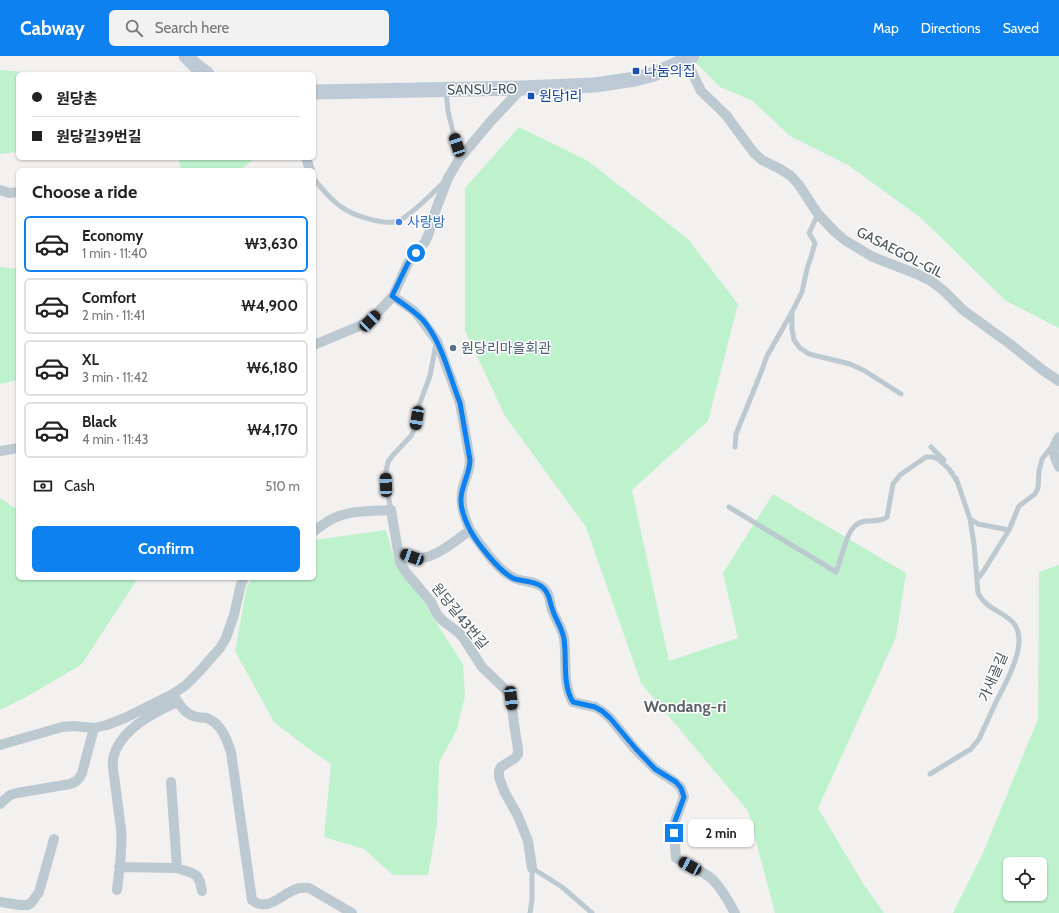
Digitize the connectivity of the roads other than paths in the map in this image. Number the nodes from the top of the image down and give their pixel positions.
1 (186, 56) edge
2 (689, 58) edge
3 (204, 72) edge
4 (522, 88) junction
5 (446, 90) junction
6 (316, 92) edge
7 (460, 158) junction
8 (448, 178) junction
9 (316, 182) edge
10 (0, 190) edge
11 (16, 192) edge
12 (818, 214) junction
13 (392, 296) junction
14 (792, 312) junction
15 (437, 341) junction
16 (316, 344) edge
17 (1059, 381) edge
18 (901, 394) dead end
19 (1057, 440) edge
20 (931, 446) dead end
21 (735, 447) dead end
22 (16, 448) edge
23 (0, 451) edge
24 (1059, 467) edge
25 (957, 480) junction
26 (728, 507) dead end
27 (390, 510) junction
28 (970, 519) junction
29 (316, 530) edge
30 (470, 530) junction
31 (1008, 530) junction
32 (398, 551) junction
33 (976, 579) junction
34 (243, 580) edge
35 (175, 698) junction
36 (94, 728) junction
37 (0, 745) edge
38 (930, 774) dead end
39 (171, 782) dead end
40 (0, 804) edge
41 (54, 839) dead end
42 (119, 867) junction
43 (177, 868) junction
44 (532, 868) junction
45 (117, 890) dead end
46 (202, 891) dead end
47 (0, 902) edge
48 (352, 913) edge
49 (530, 913) edge
50 (592, 913) edge
51 (735, 913) edge

1 - 3 main road
2 - 4 main road, SANSU-RO
2 - 12 street, GASAEGOL-GIL
4 - 5 main road, SANSU-RO
4 - 7 street
5 - 6 main road, SANSU-RO
5 - 7 lane
7 - 8 street
8 - 9 lane
8 - 13 street
10 - 11 street
12 - 14 lane
12 - 17 street, GASAEGOL-GIL
13 - 15 street
13 - 16 street
14 - 18 lane
14 - 21 lane
15 - 27 lane
15 - 30 street
19 - 24 street
19 - 31 lane
20 - 25 lane
22 - 23 street
25 - 26 lane
25 - 28 lane, 가새골길
27 - 29 street
27 - 32 street
28 - 31 lane
28 - 33 lane, 가새골길
30 - 32 street
30 - 51 street
31 - 33 lane
32 - 44 street, 원당길43번길
33 - 38 lane, 가새골길
34 - 35 street
35 - 36 street
35 - 42 street
35 - 48 street
36 - 37 street
36 - 40 street
39 - 43 street
41 - 47 street
42 - 43 street
42 - 45 street
43 - 46 street
44 - 49 lane
44 - 50 lane

